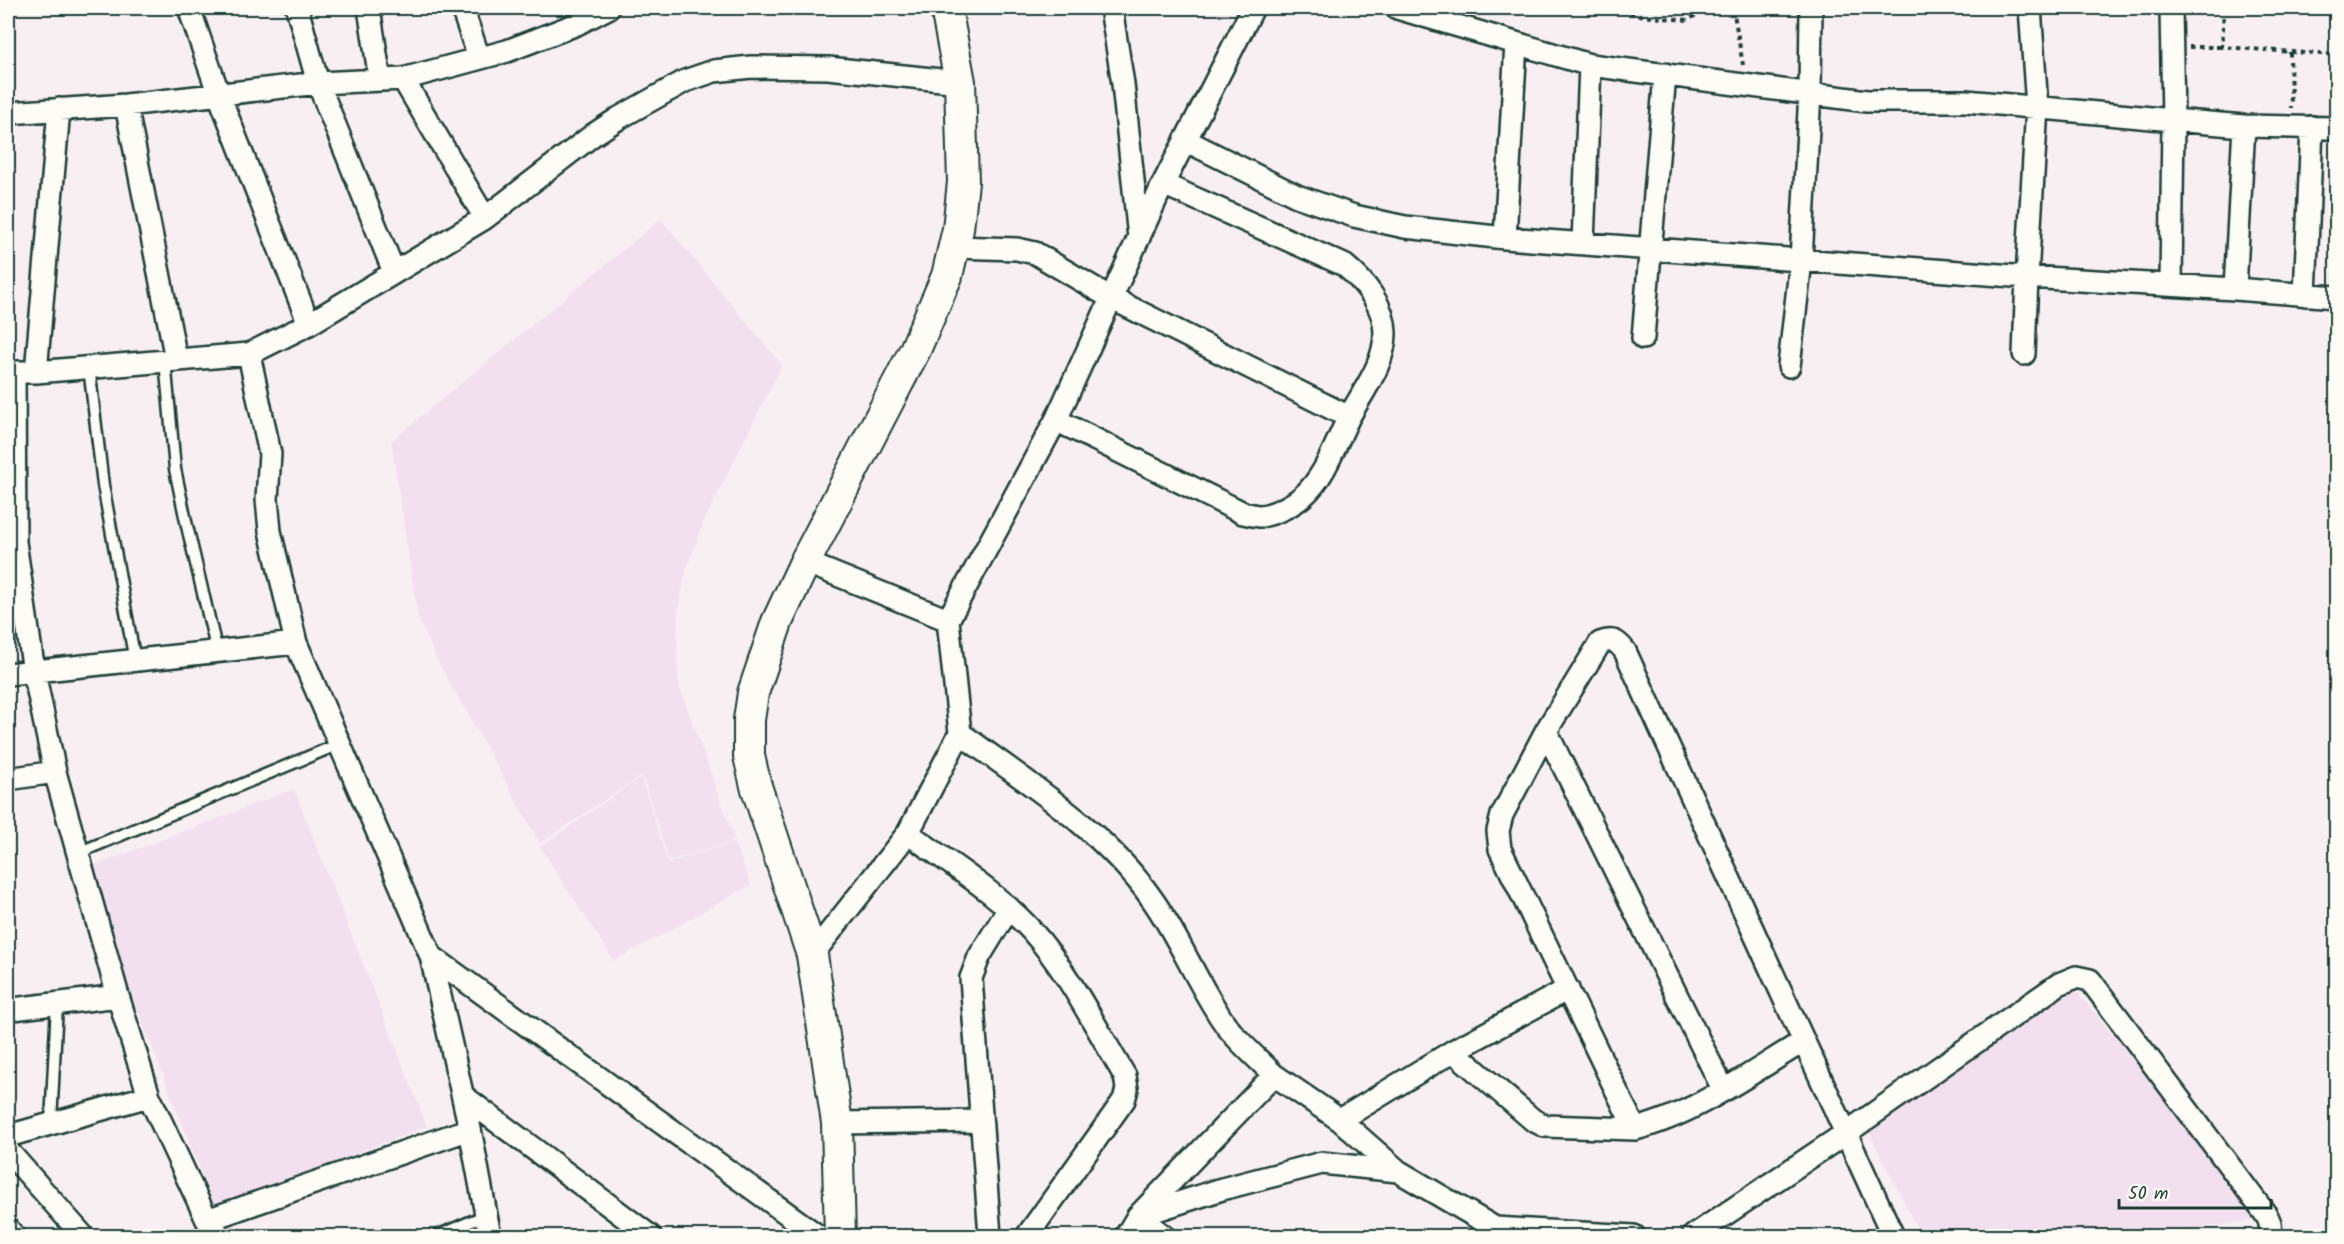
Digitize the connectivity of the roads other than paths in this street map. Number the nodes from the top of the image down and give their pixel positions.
1 (189, 8) edge
2 (297, 8) edge
3 (369, 8) edge
4 (462, 8) edge
5 (608, 8) edge
6 (946, 8) edge
7 (1111, 8) edge
8 (1253, 8) edge
9 (1397, 8) edge
10 (1811, 8) edge
11 (2030, 8) edge
12 (2171, 8) edge
13 (1516, 43) junction
14 (479, 58) junction
15 (1590, 65) junction
16 (1665, 74) junction
17 (403, 79) junction
18 (380, 80) junction
19 (960, 82) junction
20 (318, 83) junction
21 (1810, 92) junction
22 (219, 95) junction
23 (126, 105) junction
24 (2037, 107) junction
25 (59, 109) junction
26 (8, 114) edge
27 (2173, 120) junction
28 (2244, 126) junction
29 (2302, 127) junction
30 (2337, 128) edge
31 (1185, 140) junction
32 (1163, 184) junction
33 (485, 218) junction
34 (1505, 238) junction
35 (1139, 239) junction
36 (1583, 243) junction
37 (954, 247) junction
38 (1652, 249) junction
39 (1801, 260) junction
40 (394, 272) junction
41 (2026, 277) junction
42 (2171, 284) junction
43 (2235, 289) junction
44 (2305, 295) junction
45 (2337, 297) edge
46 (1111, 298) junction
47 (309, 324) junction
48 (1643, 338) dead end
49 (249, 354) junction
50 (2024, 354) dead end
51 (171, 360) junction
52 (1789, 366) dead end
53 (89, 367) junction
54 (11, 372) edge
55 (36, 372) junction
56 (1349, 417) junction
57 (1056, 420) junction
58 (805, 562) junction
59 (948, 620) junction
60 (296, 643) junction
61 (217, 652) junction
62 (135, 661) junction
63 (33, 672) junction
64 (8, 674) edge
65 (1546, 731) junction
66 (960, 733) junction
67 (339, 744) junction
68 (56, 772) junction
69 (8, 779) edge
70 (909, 833) junction
71 (78, 853) junction
72 (1009, 908) junction
73 (812, 955) junction
74 (431, 956) junction
75 (1568, 989) junction
76 (118, 996) junction
77 (57, 1004) junction
78 (13, 1009) dead end
79 (1804, 1041) junction
80 (1453, 1051) junction
81 (1274, 1075) junction
82 (1723, 1089) junction
83 (149, 1096) junction
84 (463, 1096) junction
85 (1340, 1120) junction
86 (981, 1121) junction
87 (51, 1123) junction
88 (837, 1123) junction
89 (470, 1129) junction
90 (1635, 1129) junction
91 (1846, 1133) junction
92 (8, 1136) edge
93 (8, 1151) edge
94 (1398, 1171) junction
95 (486, 1215) junction
96 (1138, 1216) junction
97 (8, 1228) edge
98 (213, 1228) edge
99 (1498, 1232) edge
100 (14, 1236) edge
101 (83, 1236) edge
102 (437, 1236) edge
103 (490, 1236) edge
104 (650, 1236) edge
105 (818, 1236) edge
106 (840, 1236) edge
107 (990, 1236) edge
108 (1027, 1236) edge
109 (1126, 1236) edge
110 (1164, 1236) edge
111 (1634, 1236) edge
112 (1693, 1236) edge
113 (1893, 1236) edge
114 (2271, 1236) edge

1 - 22 street
2 - 20 street
3 - 18 street
4 - 14 street
5 - 14 street
6 - 19 main road
7 - 35 street
8 - 31 street
9 - 13 street
10 - 21 street
11 - 24 street
12 - 27 street
13 - 15 street
13 - 34 street
14 - 17 street
15 - 16 street
15 - 36 street
16 - 21 street
16 - 38 street
17 - 18 street
17 - 33 street
18 - 20 street
19 - 33 street
19 - 37 main road
20 - 22 street
20 - 40 street
21 - 24 street
21 - 39 street
22 - 23 street
22 - 47 street
23 - 25 street
23 - 51 street
24 - 27 street
24 - 41 street
25 - 26 street
25 - 55 street
27 - 28 street
27 - 42 street
28 - 29 street
28 - 43 street
29 - 30 street
29 - 44 street
31 - 32 street
31 - 34 street
32 - 35 street
32 - 56 street
33 - 40 street
34 - 36 street
35 - 46 street
36 - 38 street
37 - 46 street
37 - 58 main road
38 - 39 street
38 - 48 street
39 - 41 street
39 - 52 street
40 - 47 street
41 - 42 street
41 - 50 street
42 - 43 street
43 - 44 street
44 - 45 street
46 - 56 street
46 - 57 street
47 - 49 street
49 - 51 street
49 - 60 street
51 - 53 street
51 - 61 lane
53 - 55 street
53 - 62 lane
54 - 55 street
54 - 63 street
56 - 57 street
57 - 59 street
58 - 59 street
58 - 73 main road
59 - 66 street
60 - 61 street
60 - 67 street
61 - 62 street
62 - 63 street
63 - 64 street
63 - 68 street
65 - 75 street
65 - 79 street
65 - 82 street
66 - 70 street
66 - 81 street
67 - 71 lane
67 - 74 street
68 - 69 street
68 - 71 street
70 - 72 street
70 - 73 street
71 - 76 street
72 - 86 street
72 - 108 street
73 - 88 main road
74 - 84 street
74 - 105 street
75 - 80 street
75 - 90 street
76 - 77 street
76 - 83 street
77 - 78 street
77 - 87 lane
79 - 82 street
79 - 91 street
80 - 85 street
80 - 90 street
81 - 85 street
81 - 96 street
82 - 90 street
83 - 87 street
83 - 98 street
84 - 89 street
84 - 104 street
85 - 94 street
86 - 88 street
86 - 107 street
87 - 92 street
88 - 106 main road
89 - 95 street
89 - 98 street
91 - 112 street
91 - 113 street
91 - 114 street
93 - 101 street
94 - 96 street
94 - 99 street
95 - 102 lane
95 - 103 street
96 - 109 street
96 - 110 street
97 - 100 street
99 - 111 street

